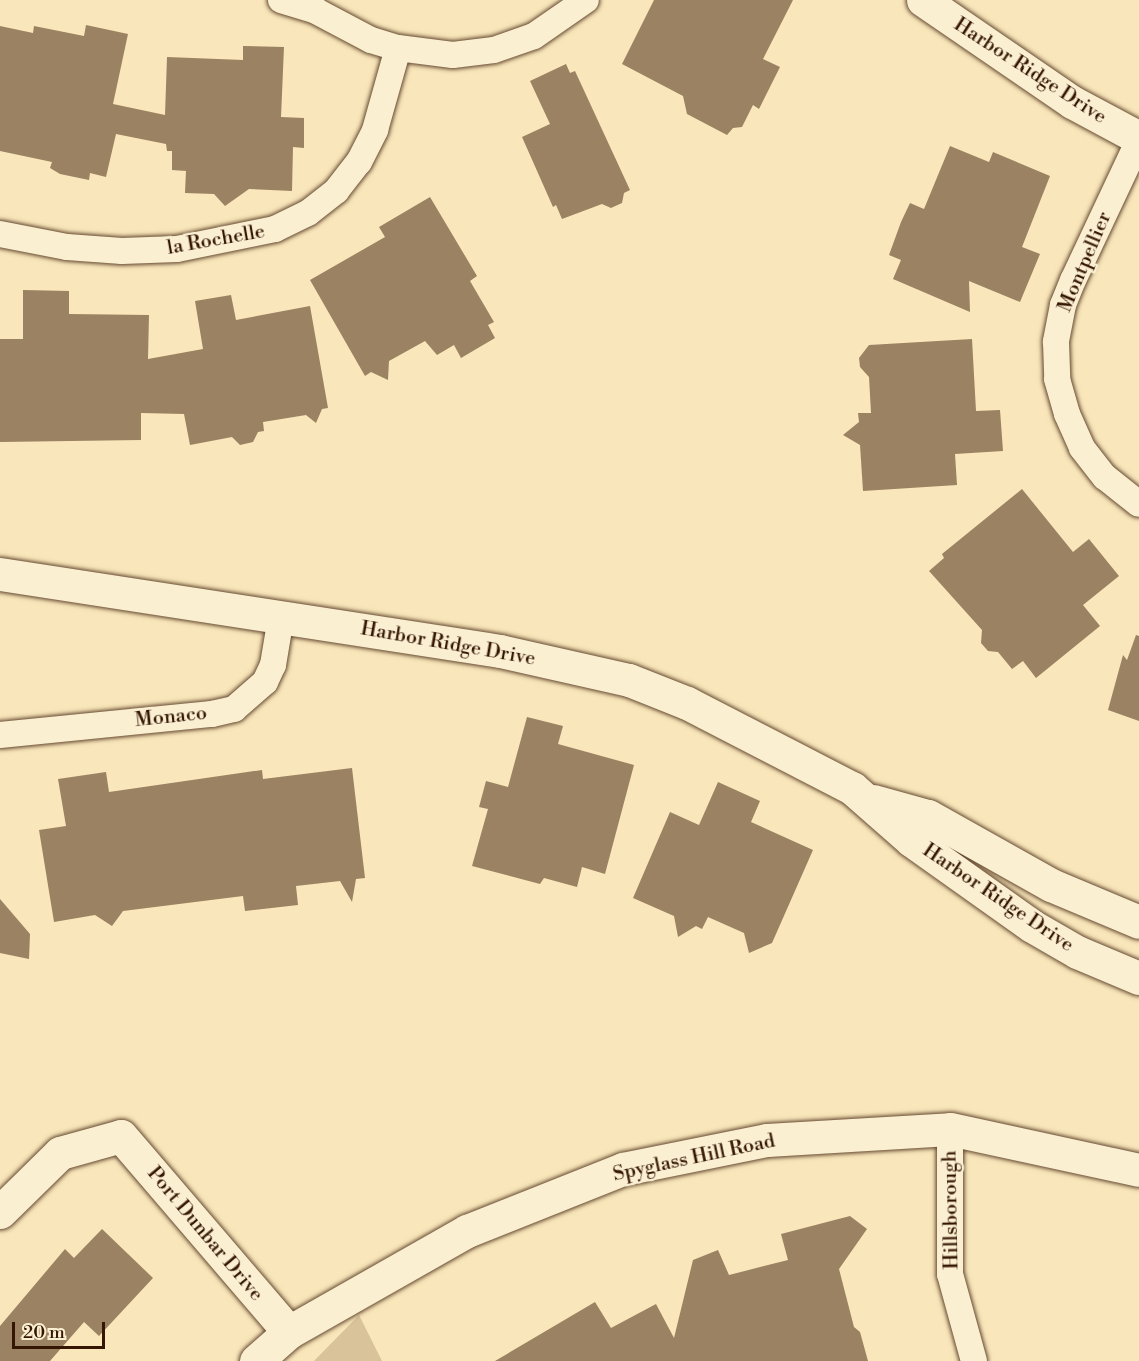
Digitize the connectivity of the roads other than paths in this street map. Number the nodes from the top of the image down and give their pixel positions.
1 (281, 0) edge
2 (586, 0) edge
3 (923, 0) edge
4 (398, 48) junction
5 (1139, 139) edge
6 (0, 234) edge
7 (1139, 504) edge
8 (0, 574) edge
9 (281, 617) junction
10 (0, 735) edge
11 (869, 800) junction
12 (1139, 922) edge
13 (1139, 978) edge
14 (950, 1128) junction
15 (1139, 1170) edge
16 (0, 1212) edge
17 (289, 1332) junction
18 (256, 1361) edge
19 (974, 1361) edge

1 - 4 street
2 - 4 street
3 - 5 street, Harbor Ridge Drive
4 - 6 street, la Rochelle
5 - 7 street, Montpellier
8 - 9 street, Harbor Ridge Drive
9 - 10 street, Monaco
9 - 11 street, Harbor Ridge Drive
11 - 12 street, Harbor Ridge Drive
11 - 13 street, Harbor Ridge Drive
14 - 15 street, Spyglass Hill Road
14 - 17 street, Spyglass Hill Road
14 - 19 street, Hillsborough
16 - 17 street, Port Dunbar Drive
17 - 18 street, Spyglass Hill Road

